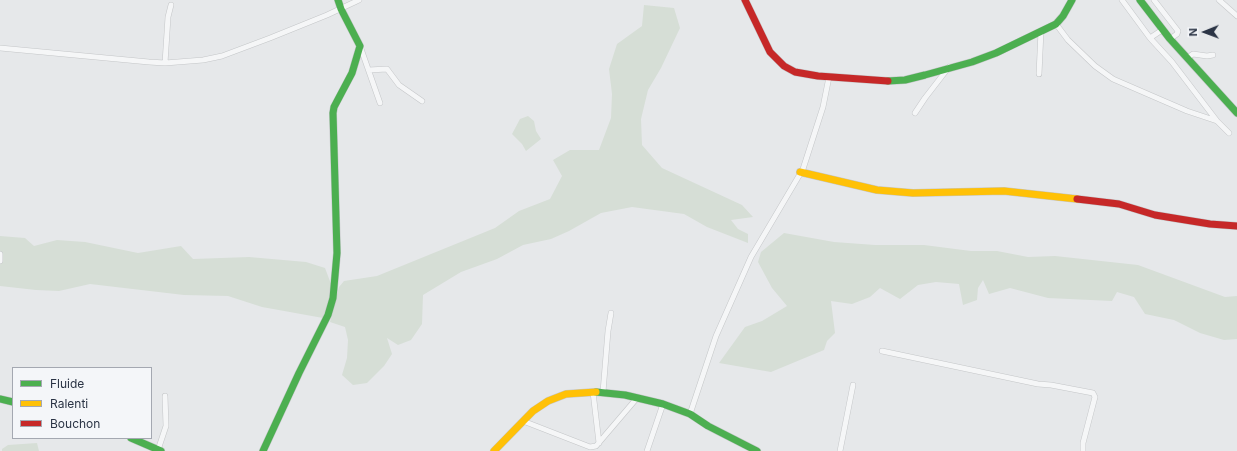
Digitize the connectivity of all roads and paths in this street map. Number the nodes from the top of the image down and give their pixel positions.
1 (338, 0) edge
2 (359, 0) edge
3 (745, 0) edge
4 (1072, 0) edge
5 (1122, 0) edge
6 (1140, 0) edge
7 (1154, 0) edge
8 (1219, 0) edge
9 (170, 5) dead end
10 (341, 9) junction
11 (1237, 16) edge
12 (1056, 24) junction
13 (1162, 30) junction
14 (1041, 31) junction
15 (1150, 38) junction
16 (1170, 39) junction
17 (360, 46) junction
18 (0, 48) edge
19 (1213, 55) dead end
20 (1187, 58) junction
21 (165, 63) junction
22 (950, 67) junction
23 (369, 70) junction
24 (1039, 74) dead end
25 (829, 77) junction
26 (422, 101) dead end
27 (380, 103) dead end
28 (915, 113) dead end
29 (1237, 113) edge
30 (1217, 121) junction
31 (1229, 133) dead end
32 (800, 172) junction
33 (1237, 226) edge
34 (0, 254) edge
35 (0, 261) edge
36 (610, 313) dead end
37 (882, 351) dead end
38 (853, 385) dead end
39 (593, 392) junction
40 (603, 392) junction
41 (165, 396) dead end
42 (637, 398) junction
43 (0, 400) edge
44 (12, 402) edge
45 (663, 404) junction
46 (690, 414) junction
47 (523, 421) junction
48 (135, 439) edge
49 (599, 443) junction
50 (160, 450) edge
51 (264, 451) edge
52 (494, 451) edge
53 (647, 451) edge
54 (757, 451) edge
55 (840, 451) edge
56 (1083, 451) edge

1 - 10 street
2 - 10 street
3 - 25 street
4 - 12 street
5 - 15 street
6 - 13 street
7 - 16 street
8 - 11 street
9 - 21 street
10 - 17 street
10 - 21 street
12 - 14 street
12 - 30 street
13 - 15 street
13 - 16 street
14 - 22 street
14 - 24 street
15 - 30 street
16 - 20 street
17 - 23 street
17 - 51 street
18 - 21 street
19 - 20 street
20 - 29 street
22 - 25 street
22 - 28 street
23 - 26 street
23 - 27 street
25 - 32 street
30 - 31 street
32 - 33 street
32 - 46 street
34 - 35 street
36 - 40 street
37 - 56 street
38 - 55 street
39 - 40 street
39 - 47 street
39 - 49 street
40 - 42 street
41 - 50 street
42 - 45 street
42 - 49 street
43 - 44 street
45 - 46 street
45 - 53 street
46 - 54 street
47 - 49 street
47 - 52 street
48 - 50 street

